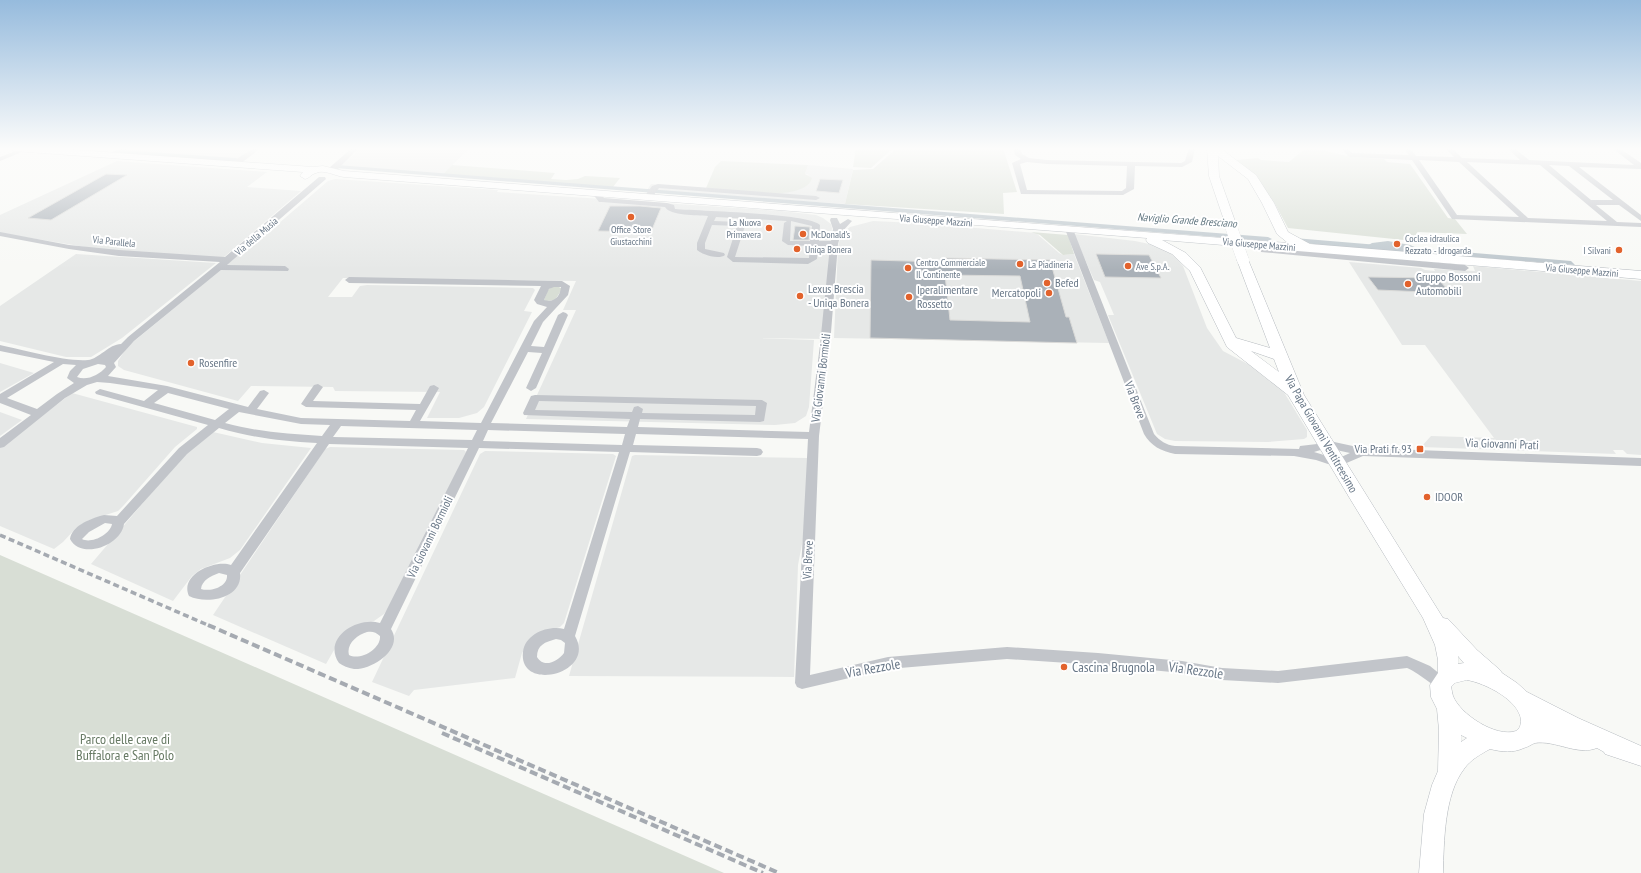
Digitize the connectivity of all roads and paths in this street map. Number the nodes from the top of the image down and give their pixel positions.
1 (310, 189) edge
2 (539, 189) edge
3 (656, 189) edge
4 (696, 189) edge
5 (1023, 189) edge
6 (1130, 189) edge
7 (1219, 189) edge
8 (1259, 189) edge
9 (1435, 189) edge
10 (1493, 189) edge
11 (1573, 189) edge
12 (1602, 189) edge
13 (596, 193) junction
14 (651, 193) junction
15 (816, 198) dead end
16 (708, 201) junction
17 (1589, 202) junction
18 (1620, 203) junction
19 (708, 216) junction
20 (843, 217) junction
21 (1641, 219) edge
22 (1526, 220) junction
23 (785, 221) junction
24 (1615, 224) junction
25 (1641, 225) edge
26 (1069, 229) junction
27 (1125, 233) junction
28 (0, 234) edge
29 (1283, 234) junction
30 (814, 244) junction
31 (834, 244) junction
32 (1254, 246) junction
33 (1319, 249) junction
34 (721, 254) dead end
35 (227, 260) junction
36 (1412, 260) junction
37 (220, 267) junction
38 (285, 269) dead end
39 (1196, 270) junction
40 (1641, 275) edge
41 (350, 280) dead end
42 (545, 285) junction
43 (540, 302) junction
44 (555, 304) junction
45 (563, 315) dead end
46 (539, 322) junction
47 (1225, 332) junction
48 (1272, 332) junction
49 (131, 339) junction
50 (0, 348) edge
51 (525, 349) junction
52 (548, 350) junction
53 (1240, 350) junction
54 (40, 356) junction
55 (1280, 358) junction
56 (91, 363) junction
57 (58, 364) junction
58 (110, 365) junction
59 (73, 376) junction
60 (90, 380) junction
61 (140, 383) junction
62 (318, 386) dead end
63 (434, 388) dead end
64 (531, 388) dead end
65 (167, 389) junction
66 (100, 392) dead end
67 (264, 393) dead end
68 (1296, 395) junction
69 (61, 396) junction
70 (0, 398) edge
71 (640, 400) junction
72 (145, 405) junction
73 (423, 407) junction
74 (236, 408) junction
75 (250, 411) junction
76 (39, 414) junction
77 (636, 415) junction
78 (338, 422) junction
79 (216, 424) junction
80 (414, 424) junction
81 (485, 425) junction
82 (631, 431) junction
83 (814, 436) junction
84 (326, 440) junction
85 (0, 444) edge
86 (476, 444) junction
87 (1326, 444) junction
88 (626, 448) junction
89 (757, 452) dead end
90 (1289, 452) junction
91 (1362, 452) junction
92 (1641, 462) edge
93 (1337, 463) junction
94 (118, 523) dead end
95 (233, 572) dead end
96 (1432, 615) junction
97 (384, 629) dead end
98 (568, 637) dead end
99 (1445, 679) junction
100 (802, 683) joint
101 (1502, 683) junction
102 (1520, 698) junction
103 (1448, 710) junction
104 (1529, 734) junction
105 (1489, 738) junction
106 (1632, 753) edge
107 (1449, 773) junction
108 (1432, 873) edge

1 - 35 street, Via della Musia
2 - 13 street
3 - 14 street
4 - 15 street
5 - 6 street
7 - 48 street, Via Papa Giovanni Ventitreesimo, bridge
8 - 29 street
9 - 22 street
10 - 22 street
11 - 17 street
12 - 18 street
13 - 14 street
13 - 19 street
14 - 16 street
16 - 19 street
16 - 20 street
17 - 18 street
17 - 24 street
18 - 21 street
19 - 23 street
19 - 30 street
19 - 34 street
20 - 26 street, Via Giuseppe Mazzini
20 - 31 street, Via Giovanni Bormioli
22 - 24 street
23 - 30 street
23 - 30 street
24 - 25 street
26 - 27 street, Via Giuseppe Mazzini
26 - 90 street, Via Breve
27 - 32 street, Via Giuseppe Mazzini
27 - 39 street
28 - 35 street, Via Parallela
29 - 32 street
29 - 33 street
30 - 31 street
31 - 83 street, Via Giovanni Bormioli
32 - 33 street, Via Giuseppe Mazzini
32 - 36 street
32 - 39 street
33 - 36 street, Via Giuseppe Mazzini
35 - 37 street, Via della Musia
36 - 40 street, Via Giuseppe Mazzini
37 - 38 street, Via della Musia
37 - 49 street, Via della Musia
39 - 47 street
41 - 42 street
42 - 43 street, Via Giovanni Bormioli
42 - 44 street, Via Giovanni Bormioli
43 - 44 street
43 - 46 street, Via Giovanni Bormioli
44 - 46 street, Via Giovanni Bormioli
45 - 52 street
46 - 51 street, Via Giovanni Bormioli
47 - 48 street
47 - 53 street
47 - 55 street
48 - 55 street, Via Papa Giovanni Ventitreesimo
49 - 56 street, Via della Musia
49 - 58 street, Via della Musia
50 - 54 street
51 - 52 street
51 - 81 street, Via Giovanni Bormioli
52 - 64 street
53 - 55 street
53 - 68 street
54 - 56 street
54 - 57 street
55 - 68 street, Via Papa Giovanni Ventitreesimo
56 - 58 street, Via della Musia
56 - 59 street, Via della Musia
57 - 59 street
57 - 70 street
58 - 60 street, Via della Musia
58 - 61 street, Via Giovanni Bormioli
59 - 60 street
59 - 69 street, Via della Musia
60 - 61 street, Via Giovanni Bormioli
60 - 69 street, Via della Musia
61 - 65 street, Via Giovanni Bormioli
62 - 73 street
63 - 73 street
65 - 72 street
65 - 74 street, Via Giovanni Bormioli
66 - 72 street
67 - 75 street
68 - 87 street, Via Papa Giovanni Ventitreesimo
69 - 76 street, Via della Musia
70 - 76 street
71 - 77 street
71 - 77 street
71 - 77 street
72 - 79 street
73 - 80 street
74 - 75 street, Via Giovanni Bormioli
74 - 79 street
75 - 78 street, Via Giovanni Bormioli
76 - 85 street, Via della Musia
77 - 82 street
78 - 80 street, Via Giovanni Bormioli
78 - 84 street
79 - 84 street
79 - 94 street
80 - 81 street, Via Giovanni Bormioli
81 - 82 street, Via Giovanni Bormioli
81 - 86 street, Via Giovanni Bormioli
82 - 83 street, Via Giovanni Bormioli
82 - 88 street
83 - 100 street, Via Breve
84 - 86 street
84 - 95 street
86 - 88 street
86 - 97 street, Via Giovanni Bormioli
87 - 90 street, Via Giovanni Prati
87 - 91 street, Via Giovanni Prati
87 - 93 street, Via Papa Giovanni Ventitreesimo
88 - 89 street
88 - 98 street
90 - 93 street
91 - 92 street, Via Giovanni Prati
91 - 93 street, Via Giovanni Prati
93 - 96 street, Via Papa Giovanni Ventitreesimo
96 - 99 street, Via Papa Giovanni Ventitreesimo
96 - 101 street, Via Papa Giovanni Ventitreesimo
99 - 100 street, Via Rezzole
99 - 101 street
99 - 103 street
101 - 102 street
102 - 104 street
102 - 106 street
103 - 105 street
103 - 107 street
104 - 105 street
104 - 106 street
105 - 107 street
107 - 108 street

